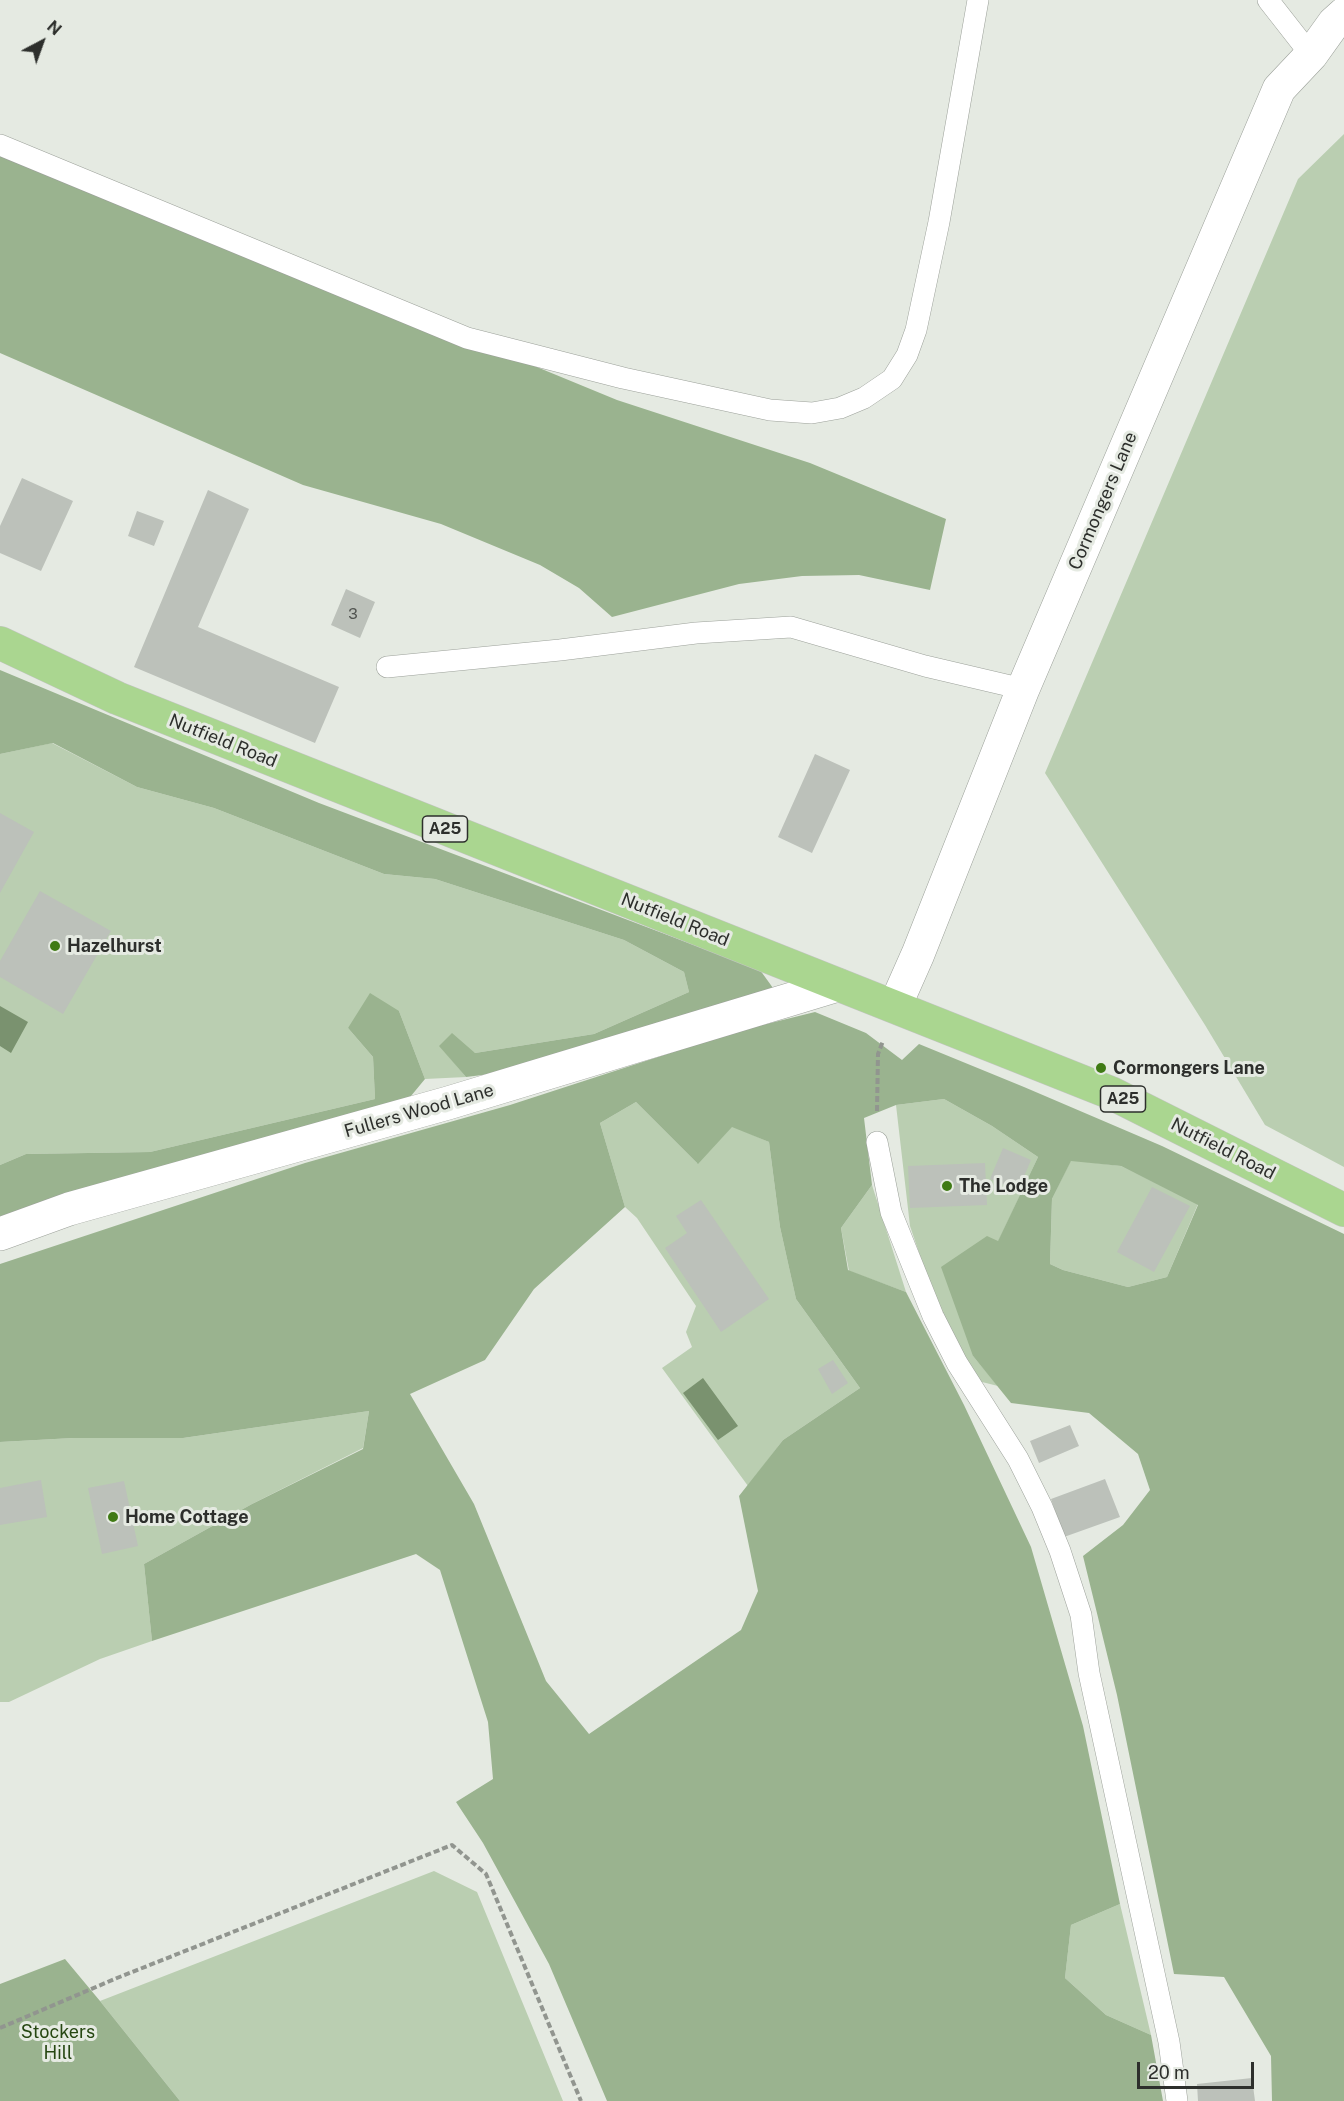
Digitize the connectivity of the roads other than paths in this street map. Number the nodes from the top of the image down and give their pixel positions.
1 (978, 0) edge
2 (1268, 0) edge
3 (1344, 14) edge
4 (1311, 55) junction
5 (0, 145) edge
6 (0, 643) edge
7 (387, 667) dead end
8 (1023, 689) junction
9 (838, 985) junction
10 (895, 1006) junction
11 (877, 1142) road end
12 (1344, 1210) edge
13 (0, 1234) edge
14 (1177, 2101) edge

1 - 5 lane
2 - 4 lane
3 - 4 street, Cormongers Lane
4 - 8 street, Cormongers Lane
6 - 9 main road, Nutfield Road / A25
7 - 8 lane
8 - 10 street, Cormongers Lane
9 - 10 main road, Nutfield Road / A25
9 - 13 street, Fullers Wood Lane
10 - 12 main road, Nutfield Road / A25
11 - 14 lane

